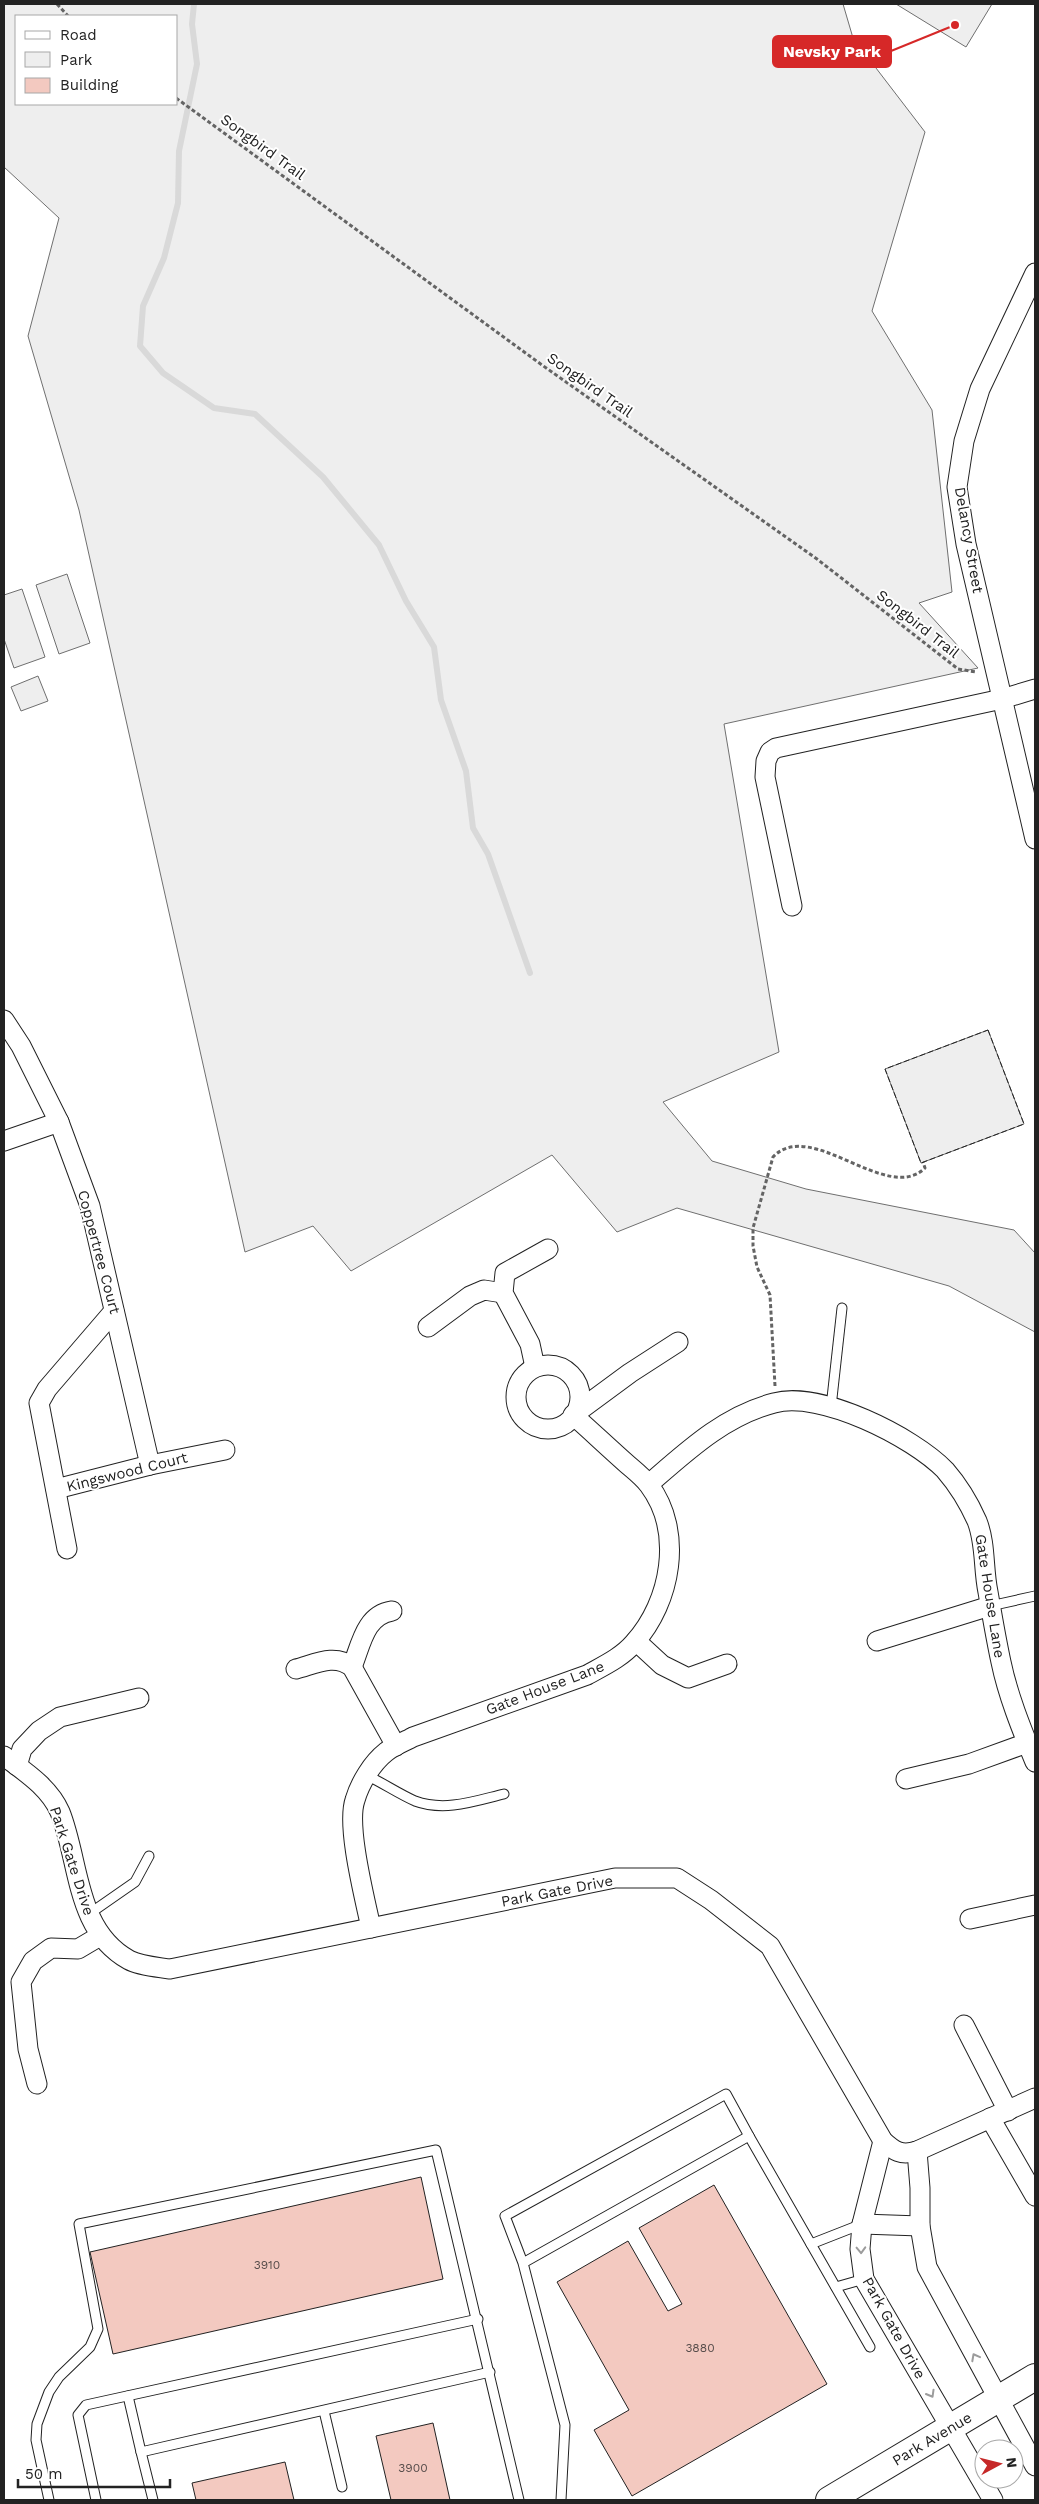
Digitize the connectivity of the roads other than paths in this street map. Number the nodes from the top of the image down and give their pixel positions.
1 (1035, 273) edge
2 (1035, 689) edge
3 (1002, 699) junction
4 (1035, 839) edge
5 (792, 906) dead end
6 (4, 1020) edge
7 (59, 1122) junction
8 (4, 1141) edge
9 (548, 1249) dead end
10 (503, 1293) junction
11 (842, 1308) dead end
12 (114, 1311) junction
13 (428, 1327) dead end
14 (678, 1342) dead end
15 (535, 1367) junction
16 (831, 1407) junction
17 (573, 1415) junction
18 (225, 1450) dead end
19 (150, 1465) junction
20 (648, 1484) junction
21 (56, 1489) junction
22 (67, 1549) dead end
23 (1035, 1596) edge
24 (990, 1606) junction
25 (392, 1611) dead end
26 (636, 1641) junction
27 (877, 1642) dead end
28 (727, 1664) dead end
29 (352, 1667) junction
30 (296, 1669) dead end
31 (139, 1698) dead end
32 (1027, 1743) junction
33 (396, 1746) junction
34 (11, 1761) edge
35 (1035, 1762) edge
36 (366, 1775) junction
37 (906, 1779) dead end
38 (504, 1794) dead end
39 (149, 1856) dead end
40 (1035, 1905) edge
41 (88, 1915) junction
42 (970, 1919) dead end
43 (372, 1928) junction
44 (100, 1936) junction
45 (964, 2025) dead end
46 (36, 2084) dead end
47 (1035, 2098) edge
48 (1008, 2111) junction
49 (990, 2118) junction
50 (749, 2136) junction
51 (883, 2141) junction
52 (916, 2151) junction
53 (1035, 2196) edge
54 (862, 2224) junction
55 (920, 2226) junction
56 (811, 2244) junction
57 (523, 2263) junction
58 (864, 2279) junction
59 (836, 2287) junction
60 (478, 2319) junction
61 (870, 2347) dead end
62 (490, 2372) junction
63 (1035, 2377) edge
64 (128, 2396) junction
65 (998, 2400) junction
66 (324, 2411) junction
67 (951, 2428) junction
68 (141, 2452) junction
69 (1035, 2466) edge
70 (342, 2487) dead end
71 (49, 2500) edge
72 (96, 2500) edge
73 (153, 2500) edge
74 (520, 2500) edge
75 (561, 2500) edge
76 (829, 2500) edge
77 (993, 2500) edge

1 - 3 street, Delancy Street
2 - 3 street
3 - 4 street, Delancy Street
3 - 5 street
6 - 7 street, Coppertree Court
7 - 8 street
7 - 12 street, Coppertree Court
9 - 10 street
10 - 13 street
10 - 15 street
11 - 16 lane
12 - 19 street, Coppertree Court
12 - 21 street, Kingswood Court
14 - 17 street
15 - 17 street
15 - 17 street
16 - 20 street, Gate House Lane
16 - 24 street, Gate House Lane
17 - 20 street
18 - 19 street, Kingswood Court
19 - 21 street, Kingswood Court
20 - 26 street, Gate House Lane
21 - 22 street
23 - 24 lane
24 - 27 street
24 - 32 street, Gate House Lane
25 - 29 street
26 - 28 street
26 - 33 street, Gate House Lane
29 - 30 street
29 - 33 street
31 - 34 street
32 - 35 street, Gate House Lane
32 - 37 street
33 - 36 street, Gate House Lane
34 - 41 street, Park Gate Drive
36 - 38 lane
36 - 43 street, Gate House Lane
39 - 41 lane
40 - 42 street
41 - 44 street, Park Gate Drive
43 - 44 street, Park Gate Drive
43 - 51 street, Park Gate Drive
44 - 46 street
45 - 48 street
47 - 48 street
48 - 49 street
49 - 52 street
49 - 53 street
50 - 56 lane
50 - 57 lane
50 - 57 lane
51 - 52 street
51 - 54 street, Park Gate Drive
52 - 55 street
54 - 55 street
54 - 56 lane
54 -> 58 street, Park Gate Drive
65 -> 55 street
56 - 59 lane
57 - 75 lane
58 - 59 lane
58 -> 67 street, Park Gate Drive
59 - 61 lane
60 - 62 lane
60 - 64 lane
60 - 71 lane
62 - 66 lane
62 - 74 lane
63 - 65 street, Park Avenue
64 - 68 lane
64 - 72 lane
65 - 67 street, Park Avenue
65 - 69 street
66 - 68 lane
66 - 70 lane
67 - 76 street, Park Avenue
67 - 77 street, Park Gate Drive
68 - 73 lane

